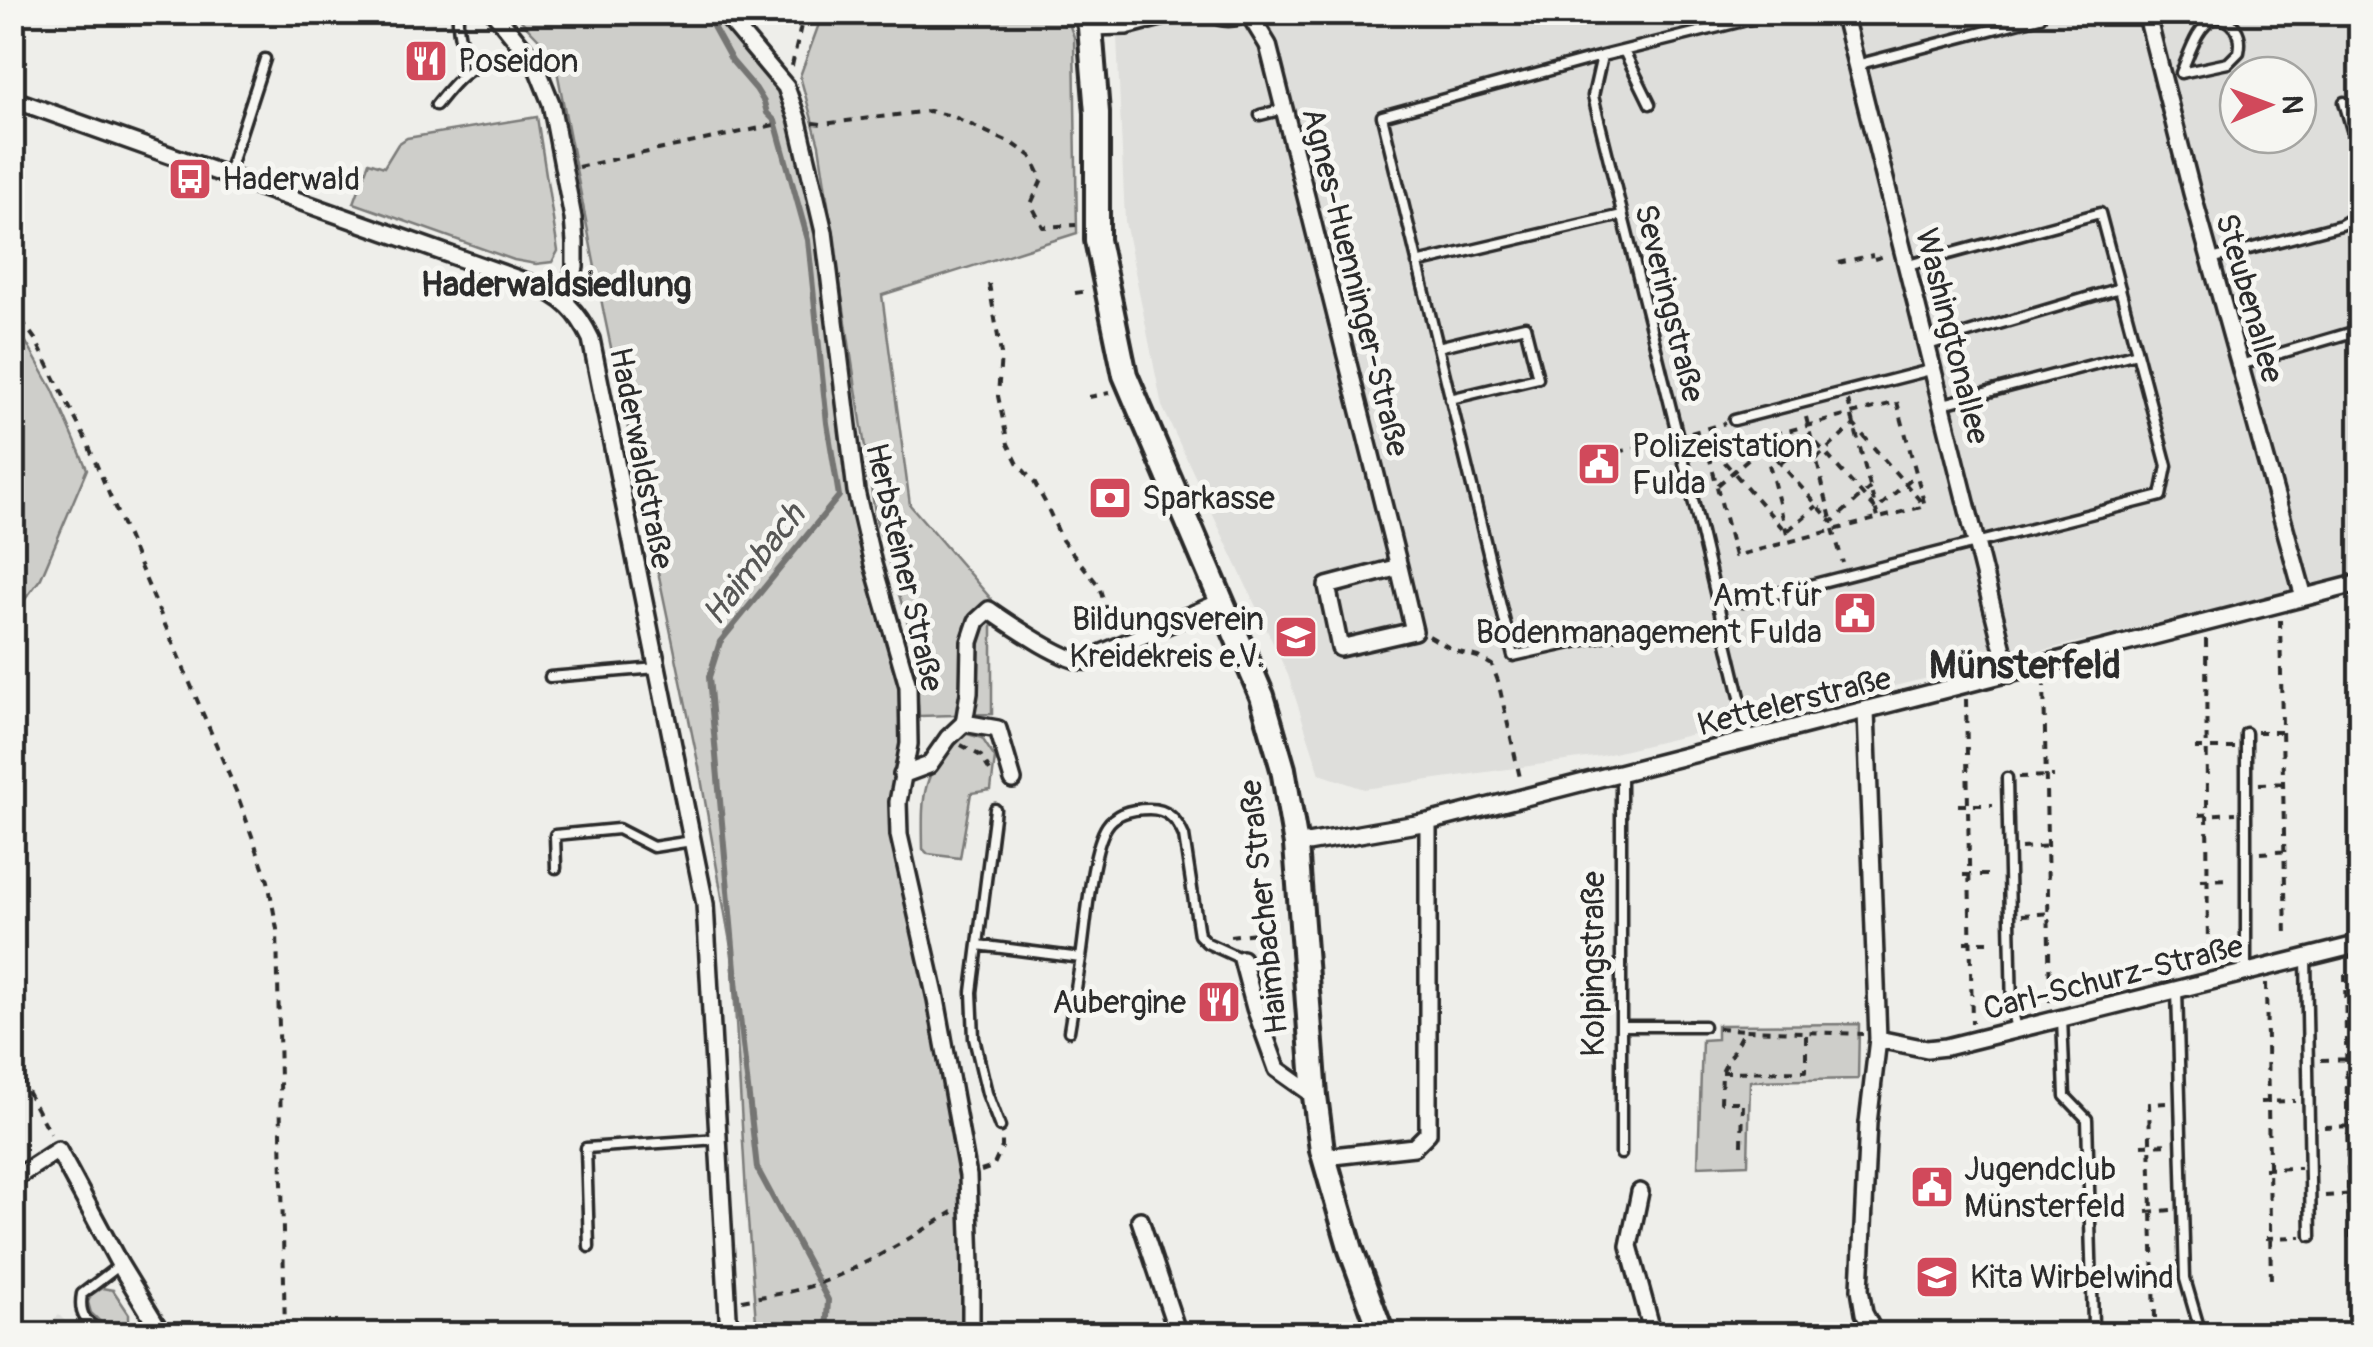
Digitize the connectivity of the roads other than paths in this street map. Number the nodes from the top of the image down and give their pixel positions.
1 (458, 12) edge
2 (494, 12) edge
3 (723, 12) edge
4 (1180, 12) edge
5 (1211, 12) edge
6 (1779, 12) edge
7 (1843, 12) edge
8 (2146, 12) edge
9 (1250, 13) edge
10 (2040, 17) dead end
11 (1088, 20) edge
12 (1624, 51) junction
13 (528, 52) junction
14 (1602, 56) junction
15 (265, 59) dead end
16 (1856, 65) junction
17 (476, 66) junction
18 (2181, 72) junction
19 (2163, 78) junction
20 (12, 99) edge
21 (2344, 102) dead end
22 (1650, 104) dead end
23 (436, 106) dead end
24 (1284, 109) junction
25 (1260, 114) dead end
26 (2360, 158) edge
27 (228, 176) junction
28 (2360, 208) edge
29 (1622, 215) junction
30 (2210, 259) junction
31 (1418, 264) junction
32 (1908, 266) junction
33 (2120, 288) junction
34 (566, 302) junction
35 (2360, 330) edge
36 (1928, 345) junction
37 (1438, 347) junction
38 (2136, 354) junction
39 (2240, 364) junction
40 (1934, 369) junction
41 (1450, 399) junction
42 (1943, 404) junction
43 (1734, 420) dead end
44 (1974, 542) junction
45 (1399, 568) junction
46 (2360, 583) edge
47 (2304, 597) junction
48 (1223, 601) junction
49 (1743, 602) dead end
50 (1639, 628) dead end
51 (656, 668) junction
52 (2009, 674) junction
53 (550, 676) dead end
54 (1866, 710) junction
55 (964, 723) junction
56 (2246, 733) road end
57 (1750, 740) junction
58 (1621, 774) junction
59 (902, 775) junction
60 (2008, 778) road end
61 (1013, 780) dead end
62 (995, 809) road end
63 (1428, 822) junction
64 (692, 841) junction
65 (1296, 845) junction
66 (556, 868) dead end
67 (2360, 944) edge
68 (978, 945) junction
69 (2306, 957) junction
70 (1080, 958) junction
71 (1242, 959) joint
72 (2246, 971) junction
73 (2177, 989) junction
74 (2062, 1017) junction
75 (1621, 1026) junction
76 (1704, 1026) dead end
77 (2016, 1029) junction
78 (1069, 1031) dead end
79 (1871, 1037) junction
80 (1315, 1096) junction
81 (1000, 1126) road end
82 (718, 1139) junction
83 (1621, 1154) dead end
84 (1324, 1157) junction
85 (12, 1180) edge
86 (1640, 1192) dead end
87 (1140, 1220) dead end
88 (2311, 1236) road end
89 (588, 1247) dead end
90 (120, 1265) junction
91 (106, 1334) edge
92 (162, 1334) edge
93 (729, 1334) edge
94 (971, 1334) edge
95 (1178, 1334) edge
96 (1382, 1334) edge
97 (1653, 1334) edge
98 (1874, 1334) edge
99 (2083, 1334) edge
100 (2201, 1334) edge

1 - 17 lane
2 - 13 street
3 - 59 street, Herbsteiner Straße
4 - 11 street
5 - 9 street
6 - 12 lane
7 - 16 street, Washingtonallee
8 - 19 street, Steubenallee
9 - 24 street, Agnes-Huenninger-Straße
10 - 16 lane
11 - 48 main road, Haimbacher Straße
12 - 14 lane
12 - 22 lane
13 - 17 lane
13 - 34 street
14 - 29 lane, Severingstraße
14 - 31 lane
15 - 27 lane
16 - 32 street, Washingtonallee
17 - 23 lane
18 - 18 lane
18 - 19 lane
19 - 30 street, Steubenallee
20 - 27 street
21 - 26 lane
24 - 25 lane
24 - 45 street, Agnes-Huenninger-Straße
27 - 34 street
28 - 30 lane
29 - 31 lane
29 - 57 lane, Severingstraße
30 - 39 street, Steubenallee
31 - 37 lane
32 - 33 lane
32 - 36 street, Washingtonallee
33 - 36 lane
33 - 38 lane
34 - 51 street, Haderwaldstraße
35 - 39 lane
36 - 40 street, Washingtonallee
37 - 41 lane
37 - 41 lane
38 - 42 lane
38 - 44 lane
39 - 47 street, Steubenallee
40 - 42 street, Washingtonallee
40 - 43 lane
41 - 50 lane
42 - 44 street, Washingtonallee
44 - 49 lane
44 - 52 street, Washingtonallee
45 - 45 street, Agnes-Huenninger-Straße
46 - 47 street, Kettelerstraße
47 - 52 street, Kettelerstraße
48 - 55 street
48 - 65 main road, Haimbacher Straße
51 - 53 lane
51 - 64 street, Haderwaldstraße
52 - 54 street, Kettelerstraße
54 - 57 street, Kettelerstraße
54 - 79 street
55 - 59 street
55 - 61 street
56 - 72 lane
57 - 58 street, Kettelerstraße
58 - 63 street, Kettelerstraße
58 - 75 lane, Kolpingstraße
59 - 94 street, Herbsteiner Straße
60 - 77 lane
62 - 68 lane
63 - 65 street, Kettelerstraße
63 - 84 street
64 - 66 lane
64 - 82 street, Haderwaldstraße
65 - 80 main road, Haimbacher Straße
67 - 69 street, Carl-Schurz-Straße
68 - 70 lane
68 - 81 lane
69 - 72 street, Carl-Schurz-Straße
69 - 88 lane
70 - 71 lane, Haimbacher Straße
70 - 78 lane
71 - 80 street, Haimbacher Straße
72 - 73 street, Carl-Schurz-Straße
73 - 74 street, Carl-Schurz-Straße
73 - 100 lane
74 - 77 street, Carl-Schurz-Straße
74 - 99 lane
75 - 76 lane
75 - 83 lane, Kolpingstraße
77 - 79 street, Carl-Schurz-Straße
79 - 98 street
80 - 84 main road, Haimbacher Straße
82 - 89 lane
82 - 93 street, Haderwaldstraße
84 - 96 main road, Haimbacher Straße
85 - 90 street
86 - 97 street
87 - 95 street
90 - 91 lane
90 - 92 street

